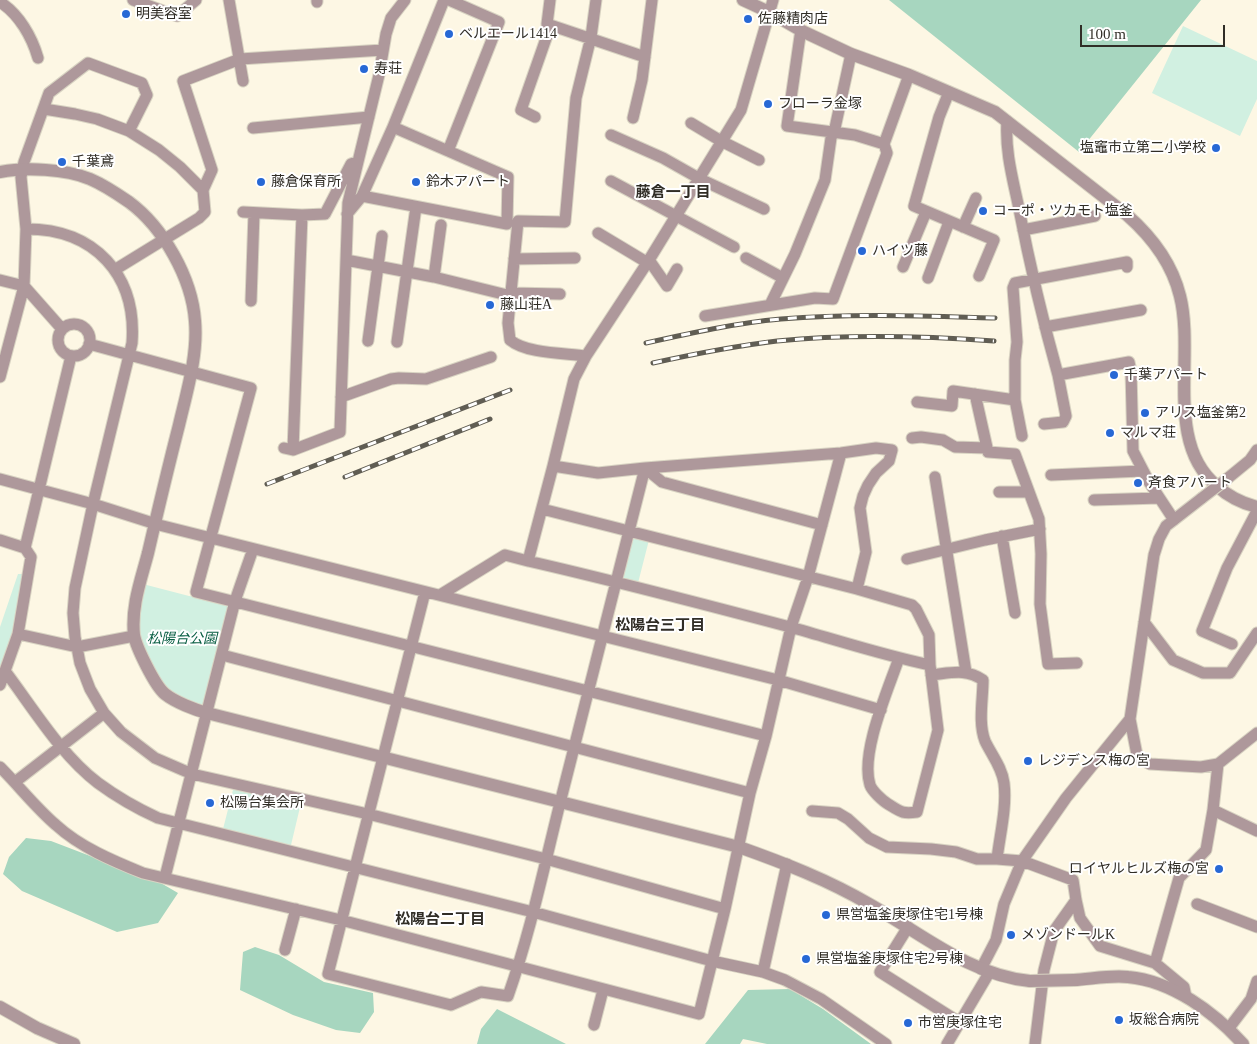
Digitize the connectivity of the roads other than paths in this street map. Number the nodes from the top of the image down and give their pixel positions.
1 (133, 0) edge
2 (196, 0) edge
3 (229, 0) edge
4 (405, 0) edge
5 (444, 0) edge
6 (450, 0) edge
7 (550, 0) edge
8 (596, 0) edge
9 (652, 0) edge
10 (743, 0) edge
11 (0, 2) edge
12 (771, 6) edge
13 (547, 24) junction
14 (802, 31) junction
15 (591, 37) junction
16 (383, 50) junction
17 (852, 54) junction
18 (645, 57) junction
19 (38, 58) dead end
20 (240, 59) junction
21 (910, 75) junction
22 (243, 81) dead end
23 (949, 92) junction
24 (44, 109) junction
25 (369, 117) junction
26 (535, 117) dead end
27 (632, 118) dead end
28 (1007, 121) junction
29 (691, 123) dead end
30 (393, 127) junction
31 (252, 128) dead end
32 (129, 131) junction
33 (832, 133) junction
34 (611, 134) dead end
35 (721, 141) junction
36 (884, 144) junction
37 (448, 151) junction
38 (759, 160) dead end
39 (358, 162) junction
40 (22, 170) junction
41 (0, 172) edge
42 (699, 177) junction
43 (611, 181) dead end
44 (203, 190) junction
45 (362, 196) junction
46 (976, 198) dead end
47 (416, 207) junction
48 (764, 209) dead end
49 (926, 212) junction
50 (347, 214) junction
51 (302, 215) junction
52 (676, 215) junction
53 (1094, 216) dead end
54 (949, 222) junction
55 (442, 225) dead end
56 (963, 227) junction
57 (26, 229) junction
58 (1023, 230) junction
59 (598, 233) dead end
60 (382, 236) dead end
61 (164, 240) junction
62 (734, 248) dead end
63 (575, 258) dead end
64 (746, 258) dead end
65 (514, 259) junction
66 (346, 260) junction
67 (648, 261) junction
68 (377, 266) junction
69 (903, 267) dead end
70 (1127, 267) dead end
71 (677, 268) dead end
72 (116, 270) junction
73 (406, 271) junction
74 (978, 276) dead end
75 (434, 277) junction
76 (783, 278) junction
77 (928, 278) dead end
78 (1034, 278) junction
79 (0, 280) edge
80 (24, 286) junction
81 (511, 294) junction
82 (560, 294) dead end
83 (251, 301) dead end
84 (770, 305) junction
85 (1141, 310) dead end
86 (705, 316) dead end
87 (1045, 327) junction
88 (62, 329) junction
89 (368, 341) dead end
90 (397, 342) dead end
91 (89, 344) junction
92 (129, 354) junction
93 (72, 356) junction
94 (586, 356) junction
95 (491, 357) dead end
96 (190, 371) junction
97 (1058, 375) junction
98 (0, 377) edge
99 (975, 394) junction
100 (341, 397) junction
101 (1015, 400) junction
102 (916, 402) dead end
103 (1044, 424) dead end
104 (1022, 436) dead end
105 (912, 438) dead end
106 (987, 448) junction
107 (1257, 450) edge
108 (841, 453) junction
109 (554, 466) junction
110 (645, 468) junction
111 (1142, 471) junction
112 (1051, 475) dead end
113 (935, 477) dead end
114 (0, 479) edge
115 (38, 490) junction
116 (999, 492) dead end
117 (1028, 492) junction
118 (1159, 498) junction
119 (1094, 500) dead end
120 (93, 504) junction
121 (1257, 507) edge
122 (542, 509) junction
123 (1257, 511) edge
124 (1174, 520) junction
125 (155, 524) junction
126 (822, 525) junction
127 (1040, 529) junction
128 (629, 531) junction
129 (1002, 536) junction
130 (210, 538) junction
131 (0, 540) edge
132 (25, 548) junction
133 (253, 549) junction
134 (948, 549) junction
135 (907, 559) dead end
136 (528, 561) junction
137 (808, 577) junction
138 (615, 581) junction
139 (857, 589) junction
140 (425, 592) junction
141 (440, 595) junction
142 (235, 601) junction
143 (1015, 613) dead end
144 (1144, 622) junction
145 (791, 628) junction
146 (1257, 633) edge
147 (18, 634) junction
148 (134, 636) junction
149 (601, 636) junction
150 (1232, 644) dead end
151 (411, 646) junction
152 (77, 647) junction
153 (222, 655) junction
154 (899, 658) junction
155 (1077, 663) dead end
156 (930, 670) junction
157 (5, 671) junction
158 (966, 672) junction
159 (778, 680) junction
160 (0, 685) edge
161 (588, 692) junction
162 (397, 700) junction
163 (880, 710) junction
164 (207, 713) junction
165 (104, 714) junction
166 (1130, 719) junction
167 (1257, 733) edge
168 (766, 736) junction
169 (62, 746) junction
170 (574, 748) junction
171 (382, 756) junction
172 (1218, 764) junction
173 (0, 766) edge
174 (192, 774) junction
175 (15, 782) junction
176 (750, 793) junction
177 (561, 801) junction
178 (1213, 810) junction
179 (812, 811) dead end
180 (368, 814) junction
181 (178, 823) junction
182 (1257, 831) edge
183 (739, 847) junction
184 (546, 859) junction
185 (997, 859) junction
186 (1022, 861) junction
187 (787, 864) junction
188 (355, 868) junction
189 (165, 877) junction
190 (1076, 900) junction
191 (1198, 904) dead end
192 (725, 908) junction
193 (296, 909) junction
194 (533, 912) junction
195 (341, 920) junction
196 (908, 927) junction
197 (1257, 927) edge
198 (285, 950) dead end
199 (712, 961) junction
200 (1155, 963) junction
201 (519, 966) junction
202 (985, 971) junction
203 (763, 972) junction
204 (1257, 981) edge
205 (603, 990) junction
206 (1186, 997) junction
207 (0, 1007) edge
208 (959, 1022) junction
209 (594, 1025) dead end
210 (1229, 1028) junction
211 (74, 1044) edge
212 (886, 1044) edge
213 (947, 1044) edge
214 (1035, 1044) edge
215 (1242, 1044) edge

1 - 2 street
3 - 20 street
4 - 16 street
5 - 30 street
6 - 37 street
7 - 13 street
8 - 15 street
9 - 18 street
10 - 12 street
11 - 19 street
12 - 14 street
12 - 35 street
13 - 15 street
13 - 26 street
14 - 17 street
14 - 33 street
15 - 18 street
15 - 65 street
16 - 20 street
16 - 25 street
17 - 21 street
17 - 33 street
18 - 27 street
20 - 22 street
20 - 44 street
21 - 23 street
21 - 36 street
23 - 28 street
23 - 49 street
24 - 32 street
24 - 32 street
24 - 40 street
25 - 31 street
25 - 39 street
28 - 58 street
28 - 121 street
29 - 35 street
30 - 37 street
30 - 45 street
32 - 44 street
33 - 36 street
33 - 76 street
34 - 42 street
35 - 38 street
35 - 42 street
36 - 84 street
37 - 47 street
39 - 50 street
39 - 51 street
40 - 41 street
40 - 57 street
40 - 61 street
42 - 48 street
42 - 52 street
43 - 52 street
44 - 61 street
45 - 47 street
45 - 50 street
46 - 56 street
47 - 73 street
49 - 54 street
49 - 69 street
50 - 66 street
51 - 83 street
51 - 100 street
52 - 62 street
52 - 67 street
53 - 58 street
54 - 56 street
54 - 77 street
55 - 75 street
56 - 74 street
57 - 72 street
57 - 80 street
58 - 78 street
59 - 67 street
60 - 68 street
61 - 72 street
61 - 96 street
63 - 65 street
64 - 76 street
65 - 81 street
66 - 68 street
66 - 100 street
67 - 71 street
67 - 94 street
68 - 73 street
68 - 89 street
70 - 78 street
72 - 92 street
73 - 75 street
73 - 90 street
75 - 81 street
76 - 84 street
78 - 87 street
78 - 101 street
79 - 80 street
80 - 88 street
80 - 98 street
81 - 82 street
81 - 94 street
84 - 86 street
85 - 87 street
87 - 97 street
88 - 91 street
88 - 93 street
91 - 92 street
91 - 93 street
92 - 96 street
92 - 120 street
93 - 115 street
94 - 109 street
95 - 100 street
96 - 125 street
96 - 130 street
97 - 103 street
97 - 111 street
99 - 101 street
99 - 102 street
99 - 106 street
101 - 104 street
105 - 106 street
106 - 117 street
107 - 124 street, bridge
108 - 110 street
108 - 126 street
108 - 139 street
109 - 110 street
109 - 122 street
110 - 126 street
110 - 128 street
111 - 112 street
111 - 118 street
113 - 134 street
114 - 115 street
115 - 120 street
115 - 132 street
116 - 117 street
117 - 127 street
118 - 119 street
118 - 124 street
120 - 125 street
120 - 152 street
122 - 128 street
122 - 136 street
123 - 150 street
124 - 144 street
125 - 130 street
125 - 148 street
126 - 137 street
127 - 129 street
127 - 155 street
128 - 137 street
128 - 138 street
129 - 134 street
129 - 143 street
130 - 133 street
130 - 142 street
131 - 132 street
132 - 147 street
133 - 140 street
133 - 142 street
134 - 135 street
134 - 158 street
136 - 138 street
136 - 141 street
137 - 139 street
137 - 145 street
138 - 145 street
138 - 149 street
139 - 156 street
140 - 141 street
140 - 151 street
141 - 149 street
142 - 151 street
142 - 153 street
144 - 146 street
144 - 166 street
145 - 154 street
145 - 159 street
147 - 152 street
147 - 157 street
148 - 152 street
148 - 164 street
149 - 159 street
149 - 161 street
151 - 161 street
151 - 162 street
152 - 165 street
153 - 162 street
153 - 164 street
154 - 156 street
154 - 163 street
156 - 158 street
156 - 163 street
157 - 160 street
157 - 169 street
158 - 185 street
159 - 163 street
159 - 168 street
161 - 168 street
161 - 170 street
162 - 170 street
162 - 171 street
164 - 171 street
164 - 174 street
165 - 169 street
165 - 174 street
166 - 172 street
166 - 186 street
167 - 172 street
168 - 176 street
169 - 175 street
169 - 181 street
170 - 176 street
170 - 177 street
171 - 177 street
171 - 180 street
172 - 178 street
173 - 175 street
174 - 180 street
174 - 181 street
175 - 189 street
176 - 183 street
177 - 183 street
177 - 184 street
178 - 182 street
178 - 200 street
179 - 185 street
180 - 184 street
180 - 188 street
181 - 188 street
181 - 189 street
183 - 187 street
183 - 192 street
184 - 192 street
184 - 194 street
185 - 186 street
186 - 190 street
186 - 202 street
187 - 196 street
187 - 203 street
188 - 194 street
188 - 195 street
189 - 193 street
190 - 200 street
190 - 214 street
191 - 197 street
192 - 199 street
193 - 195 street
193 - 198 street
194 - 199 street
194 - 201 street
195 - 201 street
195 - 201 street
196 - 202 street
196 - 208 street
199 - 203 street
199 - 205 street
200 - 206 street
201 - 205 street
202 - 206 street, bridge
202 - 208 street
203 - 212 street
204 - 210 street
205 - 209 street
206 - 210 street
207 - 211 street
208 - 213 street
210 - 215 street

